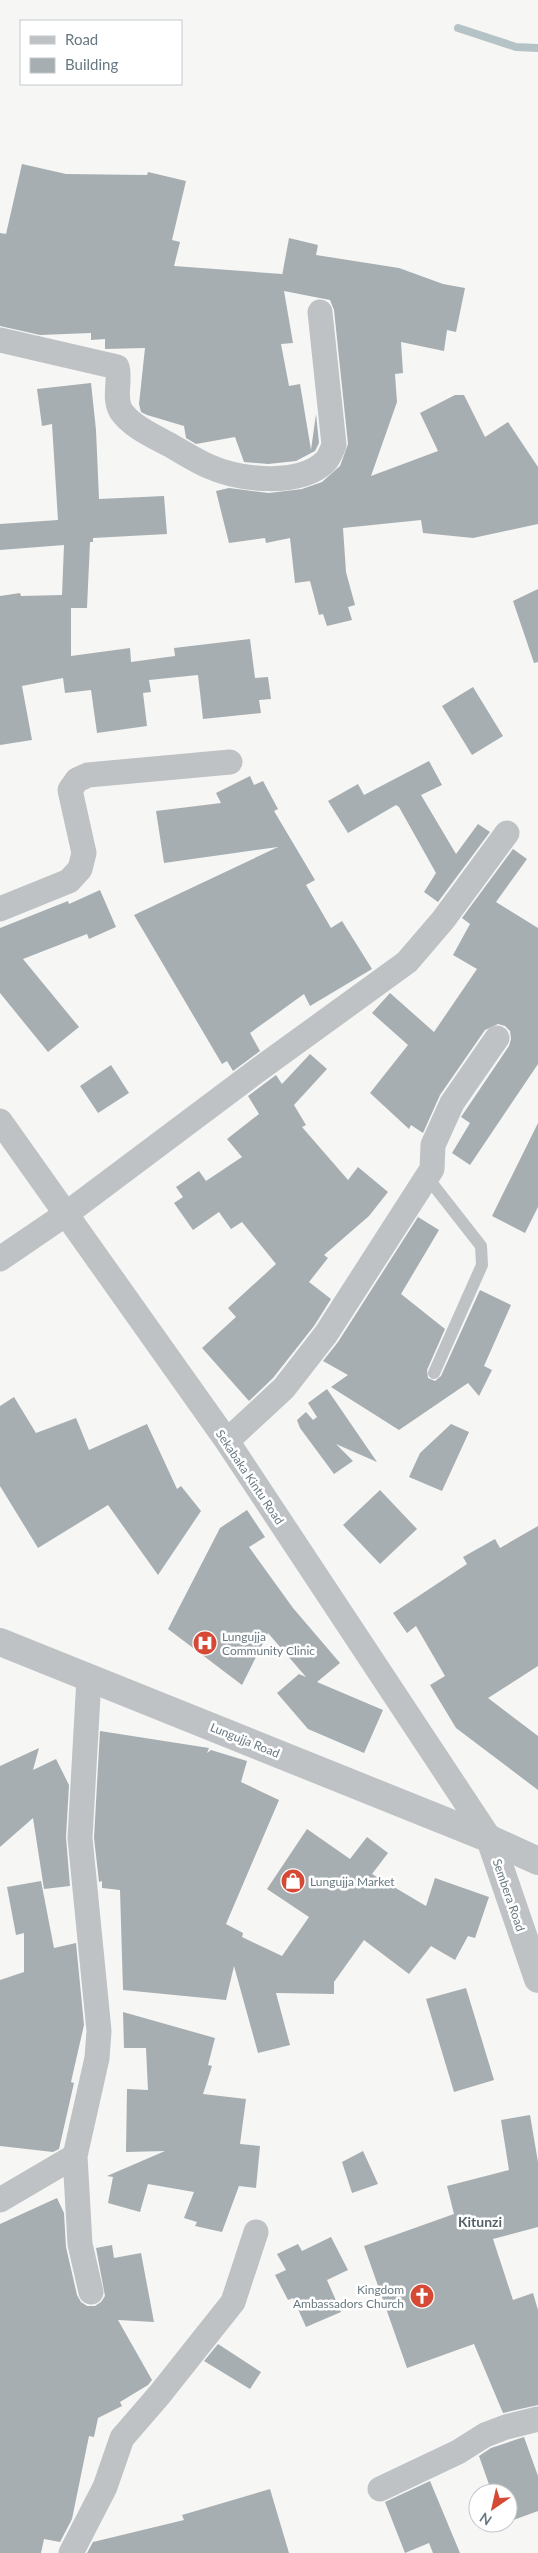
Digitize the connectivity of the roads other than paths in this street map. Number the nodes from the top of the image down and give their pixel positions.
1 (320, 312) dead end
2 (0, 340) edge
3 (230, 762) dead end
4 (507, 833) dead end
5 (0, 909) edge
6 (497, 1038) dead end
7 (0, 1121) edge
8 (427, 1177) junction
9 (66, 1214) junction
10 (0, 1259) edge
11 (434, 1374) dead end
12 (226, 1441) junction
13 (0, 1642) edge
14 (89, 1678) junction
15 (490, 1839) junction
16 (538, 1861) edge
17 (538, 1979) edge
18 (75, 2156) junction
19 (0, 2200) edge
20 (256, 2232) dead end
21 (91, 2292) dead end
22 (538, 2419) edge
23 (380, 2488) dead end
24 (71, 2553) edge

1 - 2 street
3 - 5 street
4 - 9 street
6 - 8 street
7 - 9 street, Sekabaka Kintu Road
8 - 11 lane
8 - 12 street
9 - 10 street
9 - 12 street, Sekabaka Kintu Road
12 - 15 street, Sekabaka Kintu Road
13 - 14 street, Lungujja Road
14 - 15 street, Lungujja Road
14 - 18 street
15 - 16 street, Lungujja Road
15 - 17 street, Sembera Road
18 - 19 street
18 - 21 street
20 - 24 street
22 - 23 street

